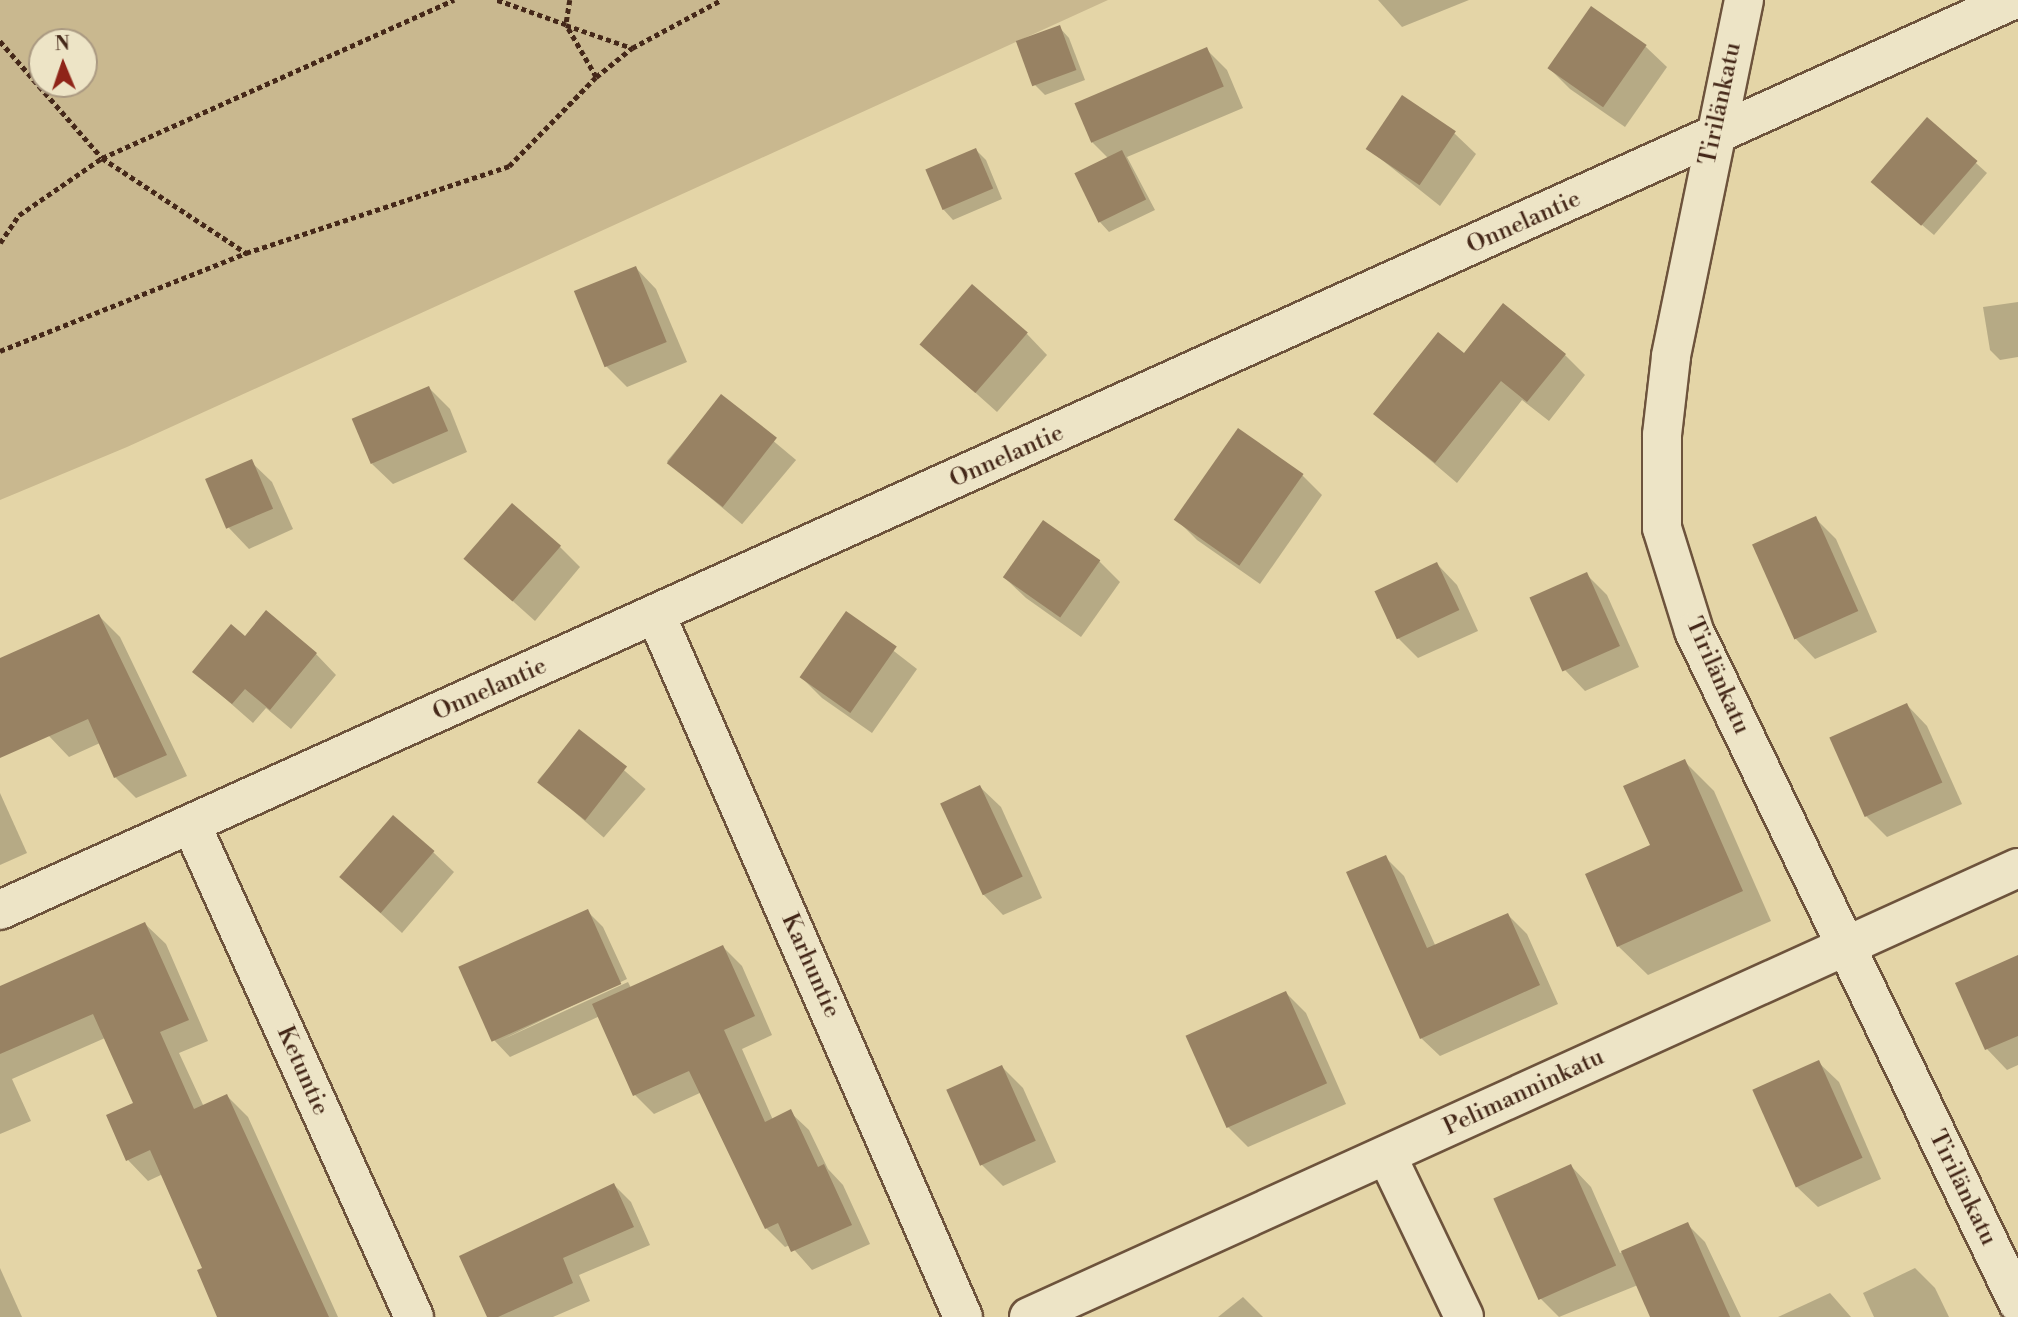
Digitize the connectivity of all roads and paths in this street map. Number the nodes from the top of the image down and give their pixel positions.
1 (454, 0) edge
2 (496, 0) edge
3 (570, 0) edge
4 (721, 0) edge
5 (1744, 0) edge
6 (2013, 0) edge
7 (566, 25) junction
8 (0, 41) edge
9 (632, 48) junction
10 (596, 77) junction
11 (1714, 138) junction
12 (102, 158) junction
13 (0, 243) edge
14 (246, 253) junction
15 (0, 351) edge
16 (656, 615) junction
17 (191, 824) junction
18 (2018, 868) edge
19 (0, 910) edge
20 (1845, 945) junction
21 (1387, 1156) junction
22 (2018, 1303) edge
23 (414, 1317) edge
24 (963, 1317) edge
25 (1029, 1317) edge
26 (1464, 1317) edge

1 - 12 path
2 - 7 path
3 - 7 path
4 - 9 path
5 - 11 street, Tirilänkatu
6 - 11 street, Onnelantie
7 - 9 path
7 - 10 path
8 - 12 path
9 - 10 path
10 - 14 path
11 - 16 street, Onnelantie
11 - 20 street, Tirilänkatu
12 - 13 path
12 - 14 path
14 - 15 path
16 - 17 street, Onnelantie
16 - 24 street, Karhuntie
17 - 19 street, Onnelantie
17 - 23 street, Ketuntie
18 - 20 street, Pelimanninkatu
20 - 21 street, Pelimanninkatu
20 - 22 street, Tirilänkatu
21 - 25 street, Pelimanninkatu
21 - 26 street

